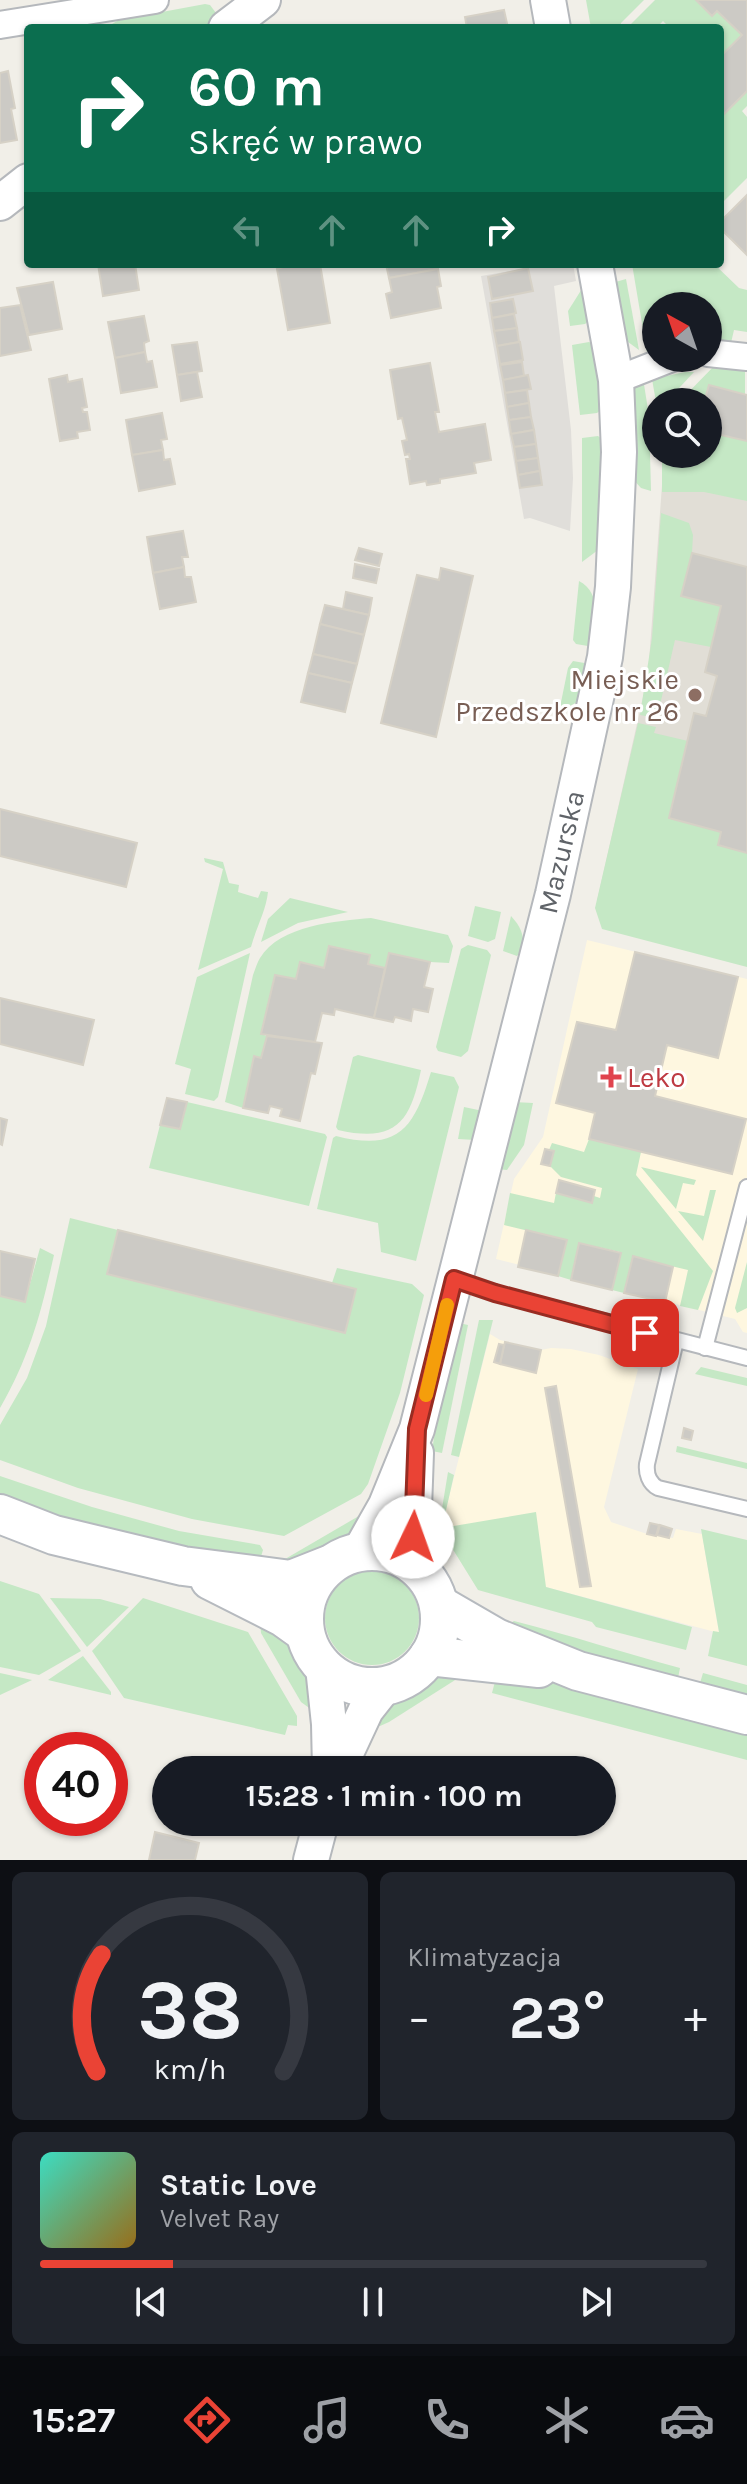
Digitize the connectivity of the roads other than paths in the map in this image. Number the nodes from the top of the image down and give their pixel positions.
1 (155, 0) edge
2 (263, 0) edge
3 (548, 0) edge
4 (74, 14) edge
5 (231, 24) edge
6 (552, 24) edge
7 (0, 25) edge
8 (24, 184) edge
9 (0, 203) edge
10 (596, 268) edge
11 (722, 354) edge
12 (747, 357) edge
13 (642, 370) edge
14 (616, 380) junction
15 (747, 1187) edge
16 (454, 1279) junction
17 (676, 1341) junction
18 (705, 1348) junction
19 (747, 1358) edge
20 (417, 1429) junction
21 (747, 1509) edge
22 (0, 1514) edge
23 (345, 1558) junction
24 (183, 1566) junction
25 (420, 1570) junction
26 (439, 1605) junction
27 (304, 1632) junction
28 (429, 1656) junction
29 (323, 1667) junction
30 (578, 1671) junction
31 (385, 1686) junction
32 (747, 1715) edge
33 (330, 1756) edge
34 (345, 1756) edge
35 (317, 1836) edge
36 (311, 1860) edge

1 - 4 street
2 - 5 street
3 - 6 street
4 - 7 street
8 - 9 street
10 - 14 street, Mazurska
11 - 12 street
13 - 14 street
14 - 16 street, Mazurska
15 - 18 lane
16 - 17 lane
16 - 20 street, Mazurska
17 - 18 lane
17 - 21 lane
18 - 19 lane
20 - 23 street, Mazurska
20 - 25 street, Mazurska
22 - 24 main road
23 - 24 main road
23 - 25 main road
23 - 27 main road
24 - 27 main road
25 - 26 main road
26 - 28 main road
26 - 30 main road
27 - 29 main road
28 - 30 main road
28 - 31 main road
29 - 31 main road
29 - 33 street
30 - 32 main road
31 - 34 street
35 - 36 street

